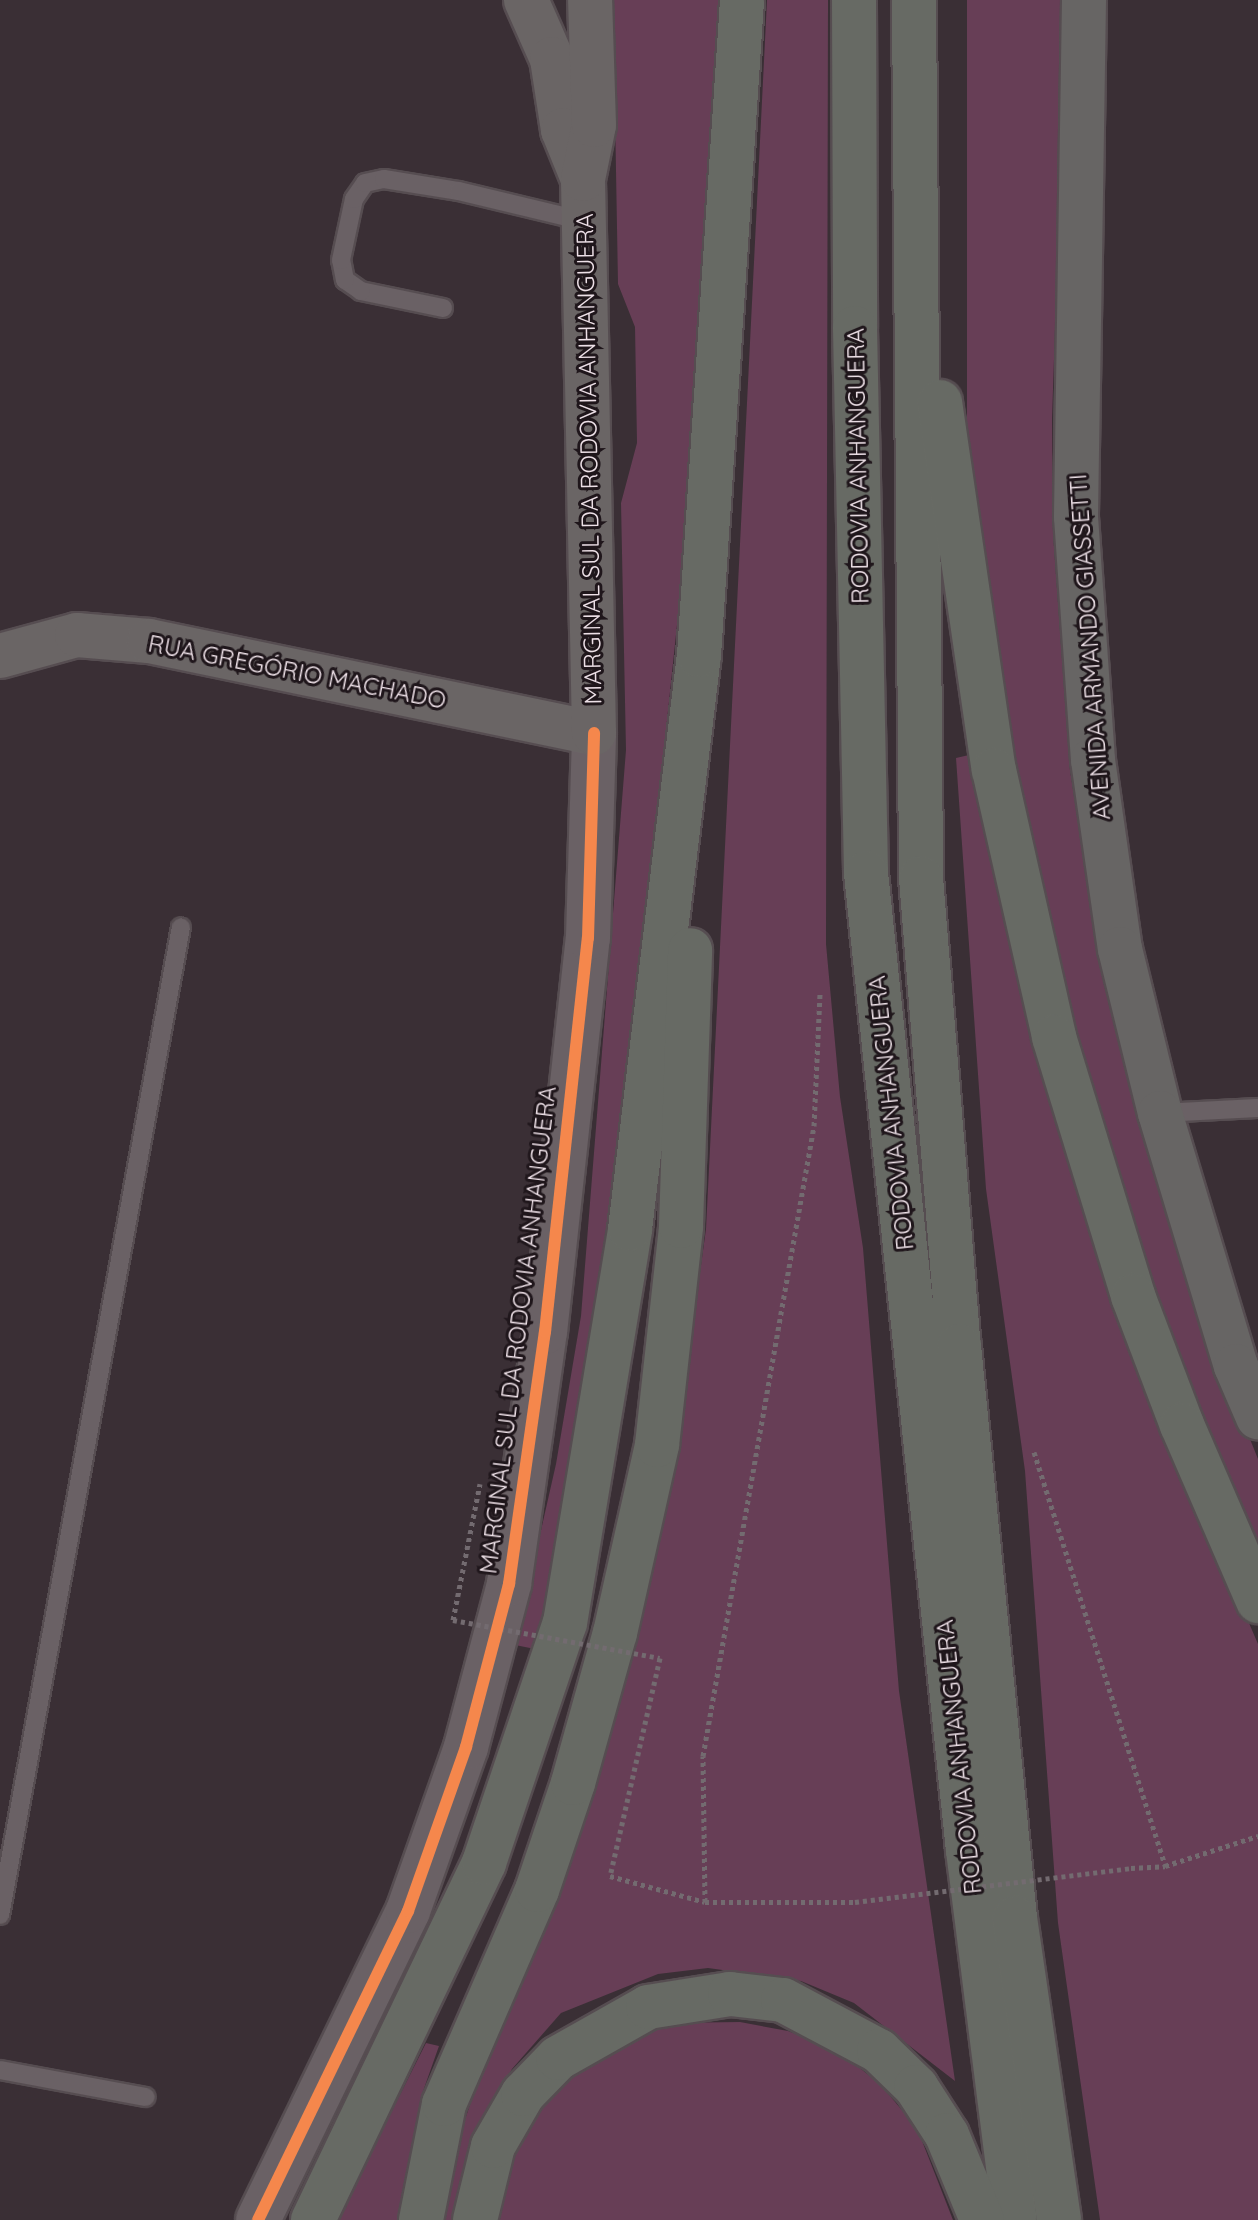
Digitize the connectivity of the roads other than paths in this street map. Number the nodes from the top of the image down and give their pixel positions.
1 (526, 0) edge
2 (590, 0) edge
3 (742, 0) edge
4 (854, 0) edge
5 (914, 0) edge
6 (1084, 0) edge
7 (912, 105) junction
8 (584, 200) junction
9 (443, 308) dead end
10 (699, 655) junction
11 (0, 656) edge
12 (594, 733) junction
13 (181, 927) dead end
14 (1258, 1108) edge
15 (1160, 1113) junction
16 (1258, 1417) edge
17 (1258, 1601) edge
18 (0, 1915) edge
19 (0, 2070) edge
20 (146, 2097) dead end
21 (258, 2220) edge
22 (313, 2220) edge
23 (421, 2220) edge
24 (475, 2220) edge
25 (982, 2220) edge
26 (1015, 2220) edge
27 (1059, 2220) edge

1 - 8 main road, MARGINAL SUL DA RODOVIA ANHANGUERA
2 - 8 main road, MARGINAL SUL DA RODOVIA ANHANGUERA
3 - 10 highway
4 - 26 highway, RODOVIA ANHANGUERA
5 - 7 highway, RODOVIA ANHANGUERA
6 - 15 main road, AVENIDA ARMANDO GIASSETTI
7 - 17 highway
7 - 27 highway, RODOVIA ANHANGUERA
8 - 9 lane
8 - 12 main road, MARGINAL SUL DA RODOVIA ANHANGUERA
10 - 22 highway
10 - 23 highway
11 - 12 main road, RUA GREGÓRIO MACHADO
12 - 21 street, MARGINAL SUL DA RODOVIA ANHANGUERA
13 - 18 lane
14 - 15 lane
15 - 16 main road, AVENIDA ARMANDO GIASSETTI
19 - 20 lane
24 - 25 highway

